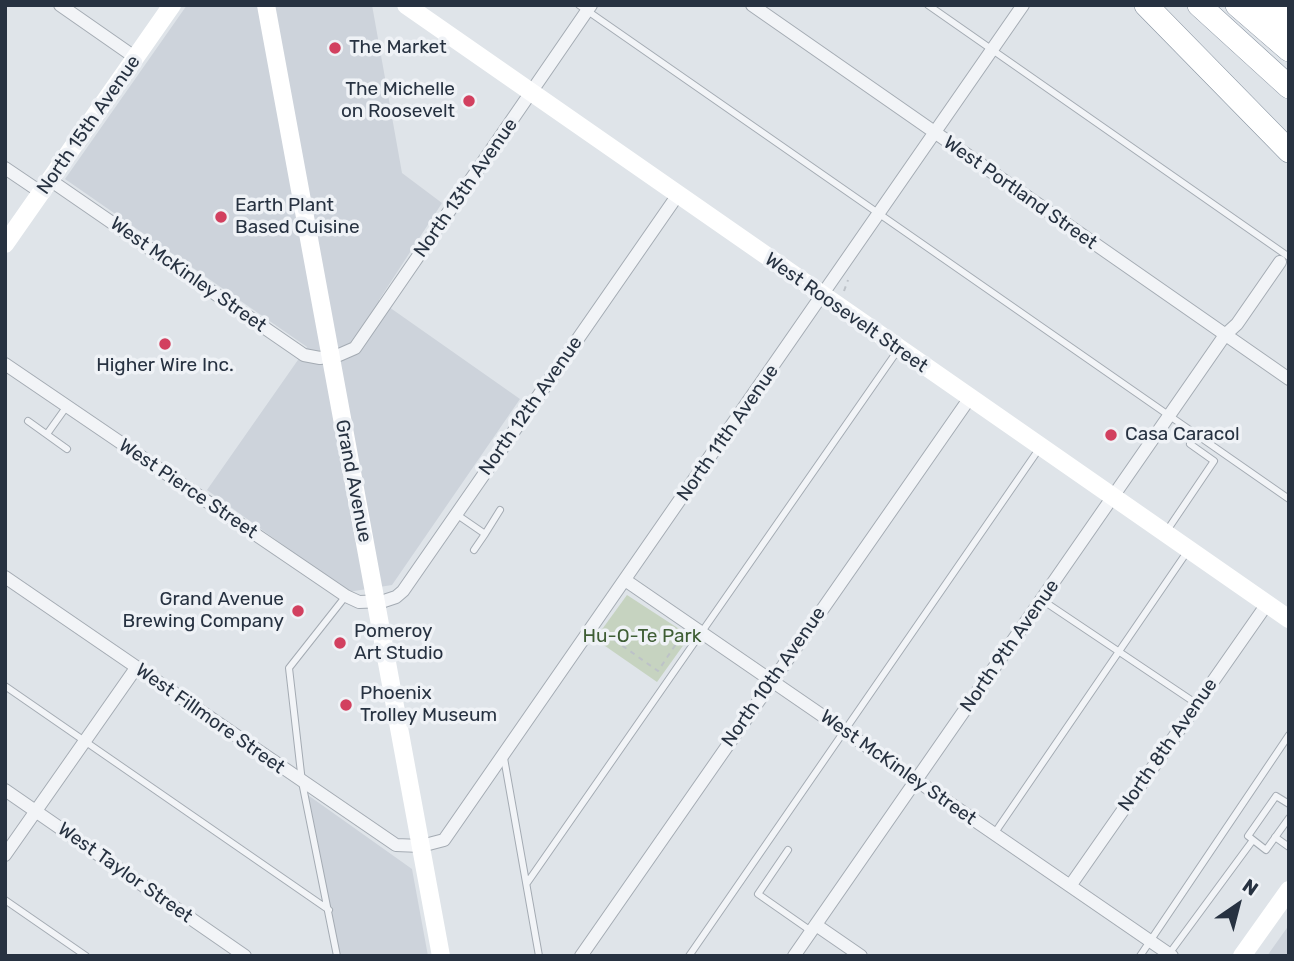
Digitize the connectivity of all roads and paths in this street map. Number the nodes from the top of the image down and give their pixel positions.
1 (60, 5) edge
2 (172, 5) edge
3 (266, 5) edge
4 (405, 5) edge
5 (752, 5) edge
6 (928, 5) edge
7 (1023, 5) edge
8 (1146, 5) edge
9 (1199, 5) edge
10 (1237, 5) edge
11 (1268, 5) edge
12 (586, 7) edge
13 (1289, 25) edge
14 (1289, 50) edge
15 (992, 51) junction
16 (136, 58) junction
17 (1289, 87) edge
18 (532, 93) junction
19 (934, 133) junction
20 (1289, 151) edge
21 (5, 168) edge
22 (46, 187) junction
23 (677, 196) junction
24 (879, 215) junction
25 (5, 244) edge
26 (1281, 259) edge
27 (822, 297) junction
28 (1225, 335) junction
29 (898, 349) junction
30 (330, 357) junction
31 (5, 363) edge
32 (1289, 379) edge
33 (969, 399) junction
34 (67, 406) junction
35 (1170, 416) junction
36 (28, 421) dead end
37 (47, 434) junction
38 (1190, 444) dead end
39 (1040, 447) junction
40 (67, 449) dead end
41 (1113, 497) junction
42 (1289, 499) edge
43 (500, 510) dead end
44 (456, 514) junction
45 (485, 534) junction
46 (1165, 534) junction
47 (474, 550) dead end
48 (1188, 550) junction
49 (5, 577) edge
50 (625, 580) junction
51 (345, 596) junction
52 (1042, 600) junction
53 (376, 602) junction
54 (1267, 604) junction
55 (1289, 620) edge
56 (701, 632) junction
57 (606, 634) dead end
58 (682, 635) dead end
59 (1119, 651) junction
60 (136, 667) junction
61 (771, 680) junction
62 (5, 686) edge
63 (1197, 704) junction
64 (845, 731) junction
65 (1289, 735) edge
66 (84, 742) junction
67 (503, 756) junction
68 (917, 780) junction
69 (302, 782) junction
70 (5, 789) edge
71 (1289, 804) edge
72 (36, 811) junction
73 (1289, 818) edge
74 (994, 834) junction
75 (1275, 837) junction
76 (1252, 840) junction
77 (421, 846) junction
78 (1289, 847) edge
79 (788, 850) dead end
80 (5, 855) edge
81 (527, 883) junction
82 (1070, 886) junction
83 (1289, 890) edge
84 (5, 900) edge
85 (329, 910) junction
86 (814, 928) junction
87 (1149, 940) junction
88 (1170, 955) edge
89 (86, 956) edge
90 (245, 956) edge
91 (337, 956) edge
92 (441, 956) edge
93 (539, 956) edge
94 (582, 956) edge
95 (689, 956) edge
96 (794, 956) edge
97 (861, 956) edge
98 (1140, 956) edge
99 (1241, 956) edge

1 - 16 street
2 - 16 street, North 15th Avenue
3 - 30 street, Grand Avenue
4 - 18 street, West Roosevelt Street
5 - 19 street, West Portland Street
6 - 15 lane
7 - 15 street, North 11th Avenue
8 - 20 highway
9 - 17 highway
10 - 14 highway
11 - 13 highway
12 - 18 street, North 13th Avenue
12 - 24 lane
15 - 19 street, North 11th Avenue
15 - 26 lane
16 - 22 street, North 15th Avenue
18 - 23 street, West Roosevelt Street
18 - 30 street, North 13th Avenue
19 - 24 street, North 11th Avenue
19 - 28 street, West Portland Street
21 - 22 street, West McKinley Street
22 - 25 street, North 15th Avenue
22 - 30 street, West McKinley Street
23 - 27 street, West Roosevelt Street
23 - 44 street, North 12th Avenue
24 - 27 street, North 11th Avenue
24 - 35 lane
26 - 28 street, North 9th Avenue
27 - 29 street, West Roosevelt Street
27 - 50 street, North 11th Avenue
28 - 32 street, West Portland Street
28 - 35 street, North 9th Avenue
29 - 33 street, West Roosevelt Street
29 - 56 lane
30 - 53 street, Grand Avenue
31 - 34 street, West Pierce Street
33 - 39 street, West Roosevelt Street
33 - 61 street, North 10th Avenue
34 - 37 lane
34 - 51 street, West Pierce Street
35 - 41 street, North 9th Avenue
35 - 42 lane
36 - 37 lane
37 - 40 lane
38 - 46 lane
39 - 41 street, West Roosevelt Street
39 - 64 lane
41 - 46 street, West Roosevelt Street
41 - 52 street, North 9th Avenue
43 - 45 lane
44 - 45 lane
44 - 53 street, North 12th Avenue
45 - 47 lane
46 - 48 street, West Roosevelt Street
48 - 54 street, West Roosevelt Street
48 - 59 lane
49 - 60 street, West Fillmore Street
50 - 56 street, West McKinley Street
50 - 67 street, North 11th Avenue
51 - 53 street, West Pierce Street
51 - 69 lane
52 - 59 lane
52 - 68 street, North 9th Avenue
53 - 77 street, Grand Avenue
54 - 55 street, West Roosevelt Street
54 - 63 street, North 8th Avenue
56 - 61 street, West McKinley Street
56 - 81 lane
57 - 58 path
59 - 63 lane
59 - 74 lane
60 - 66 street
60 - 69 street, West Fillmore Street
61 - 64 street, West McKinley Street
61 - 94 street, North 10th Avenue
62 - 66 lane
63 - 82 street, North 8th Avenue
64 - 68 street, West McKinley Street
64 - 95 lane
65 - 87 lane
66 - 72 street
66 - 85 lane
67 - 77 street, North 11th Avenue
67 - 81 lane
68 - 74 street, West McKinley Street
68 - 86 street, North 9th Avenue
69 - 77 street, West Fillmore Street
69 - 85 lane
70 - 72 street, West Taylor Street
71 - 76 lane
72 - 80 street
72 - 90 street, West Taylor Street
73 - 75 lane
74 - 82 street, West McKinley Street
75 - 76 lane
75 - 78 lane
76 - 88 lane
77 - 92 street, Grand Avenue
79 - 86 lane
81 - 93 lane
82 - 87 street, West McKinley Street
83 - 99 street
84 - 89 lane
85 - 91 lane
86 - 96 street, North 9th Avenue
86 - 97 street
87 - 88 street, West McKinley Street
87 - 98 lane

